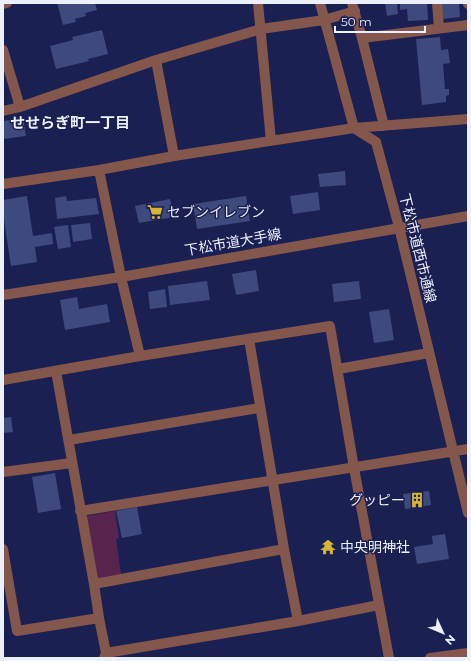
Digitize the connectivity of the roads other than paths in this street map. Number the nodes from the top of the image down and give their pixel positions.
1 (7, 3) edge
2 (258, 3) edge
3 (320, 3) edge
4 (437, 3) edge
5 (3, 4) edge
6 (354, 7) edge
7 (324, 20) junction
8 (468, 25) edge
9 (439, 28) junction
10 (261, 30) junction
11 (362, 38) junction
12 (3, 50) edge
13 (156, 60) junction
14 (20, 107) junction
15 (3, 111) edge
16 (468, 119) edge
17 (384, 126) junction
18 (354, 128) junction
19 (271, 141) junction
20 (174, 156) junction
21 (99, 170) junction
22 (3, 184) edge
23 (468, 216) edge
24 (399, 227) junction
25 (121, 277) junction
26 (3, 295) edge
27 (248, 339) junction
28 (429, 353) junction
29 (140, 356) junction
30 (338, 370) junction
31 (56, 371) junction
32 (3, 380) edge
33 (259, 408) junction
34 (69, 440) junction
35 (468, 449) edge
36 (454, 452) junction
37 (72, 463) junction
38 (354, 468) junction
39 (3, 472) edge
40 (273, 479) junction
41 (80, 511) junction
42 (468, 513) edge
43 (3, 549) edge
44 (284, 549) junction
45 (94, 584) junction
46 (379, 605) junction
47 (99, 618) junction
48 (298, 621) junction
49 (468, 653) edge
50 (105, 656) edge
51 (389, 658) edge
52 (430, 658) edge

1 - 5 street
2 - 10 street
3 - 7 street
4 - 9 street
6 - 7 street
6 - 11 street
7 - 10 street
7 - 18 street
8 - 9 street
9 - 11 street
10 - 13 street
10 - 19 street
11 - 17 street
12 - 14 street
13 - 14 street
13 - 20 street
14 - 15 street
16 - 17 street
17 - 18 street
18 - 19 street
18 - 24 street, 下松市道西市通線
19 - 20 street
20 - 21 street
21 - 22 street
21 - 25 street
23 - 24 street, 下松市道大手線
24 - 25 street, 下松市道大手線
24 - 28 street, 下松市道西市通線
25 - 26 street, 下松市道大手線
25 - 29 street
27 - 29 street
27 - 30 street
27 - 33 street
28 - 30 street
28 - 36 street, 下松市道西市通線
29 - 31 street
30 - 38 street
31 - 32 street
31 - 34 street
33 - 34 street
33 - 40 street
34 - 37 street
35 - 36 street
36 - 38 street
36 - 42 street, 下松市道西市通線
37 - 39 street
37 - 41 street
38 - 40 street
38 - 46 street
40 - 41 street
40 - 44 street
41 - 45 street
43 - 47 street
44 - 45 street
44 - 48 street
45 - 47 street
46 - 48 street
46 - 51 street
47 - 50 street
48 - 50 street
49 - 52 street

